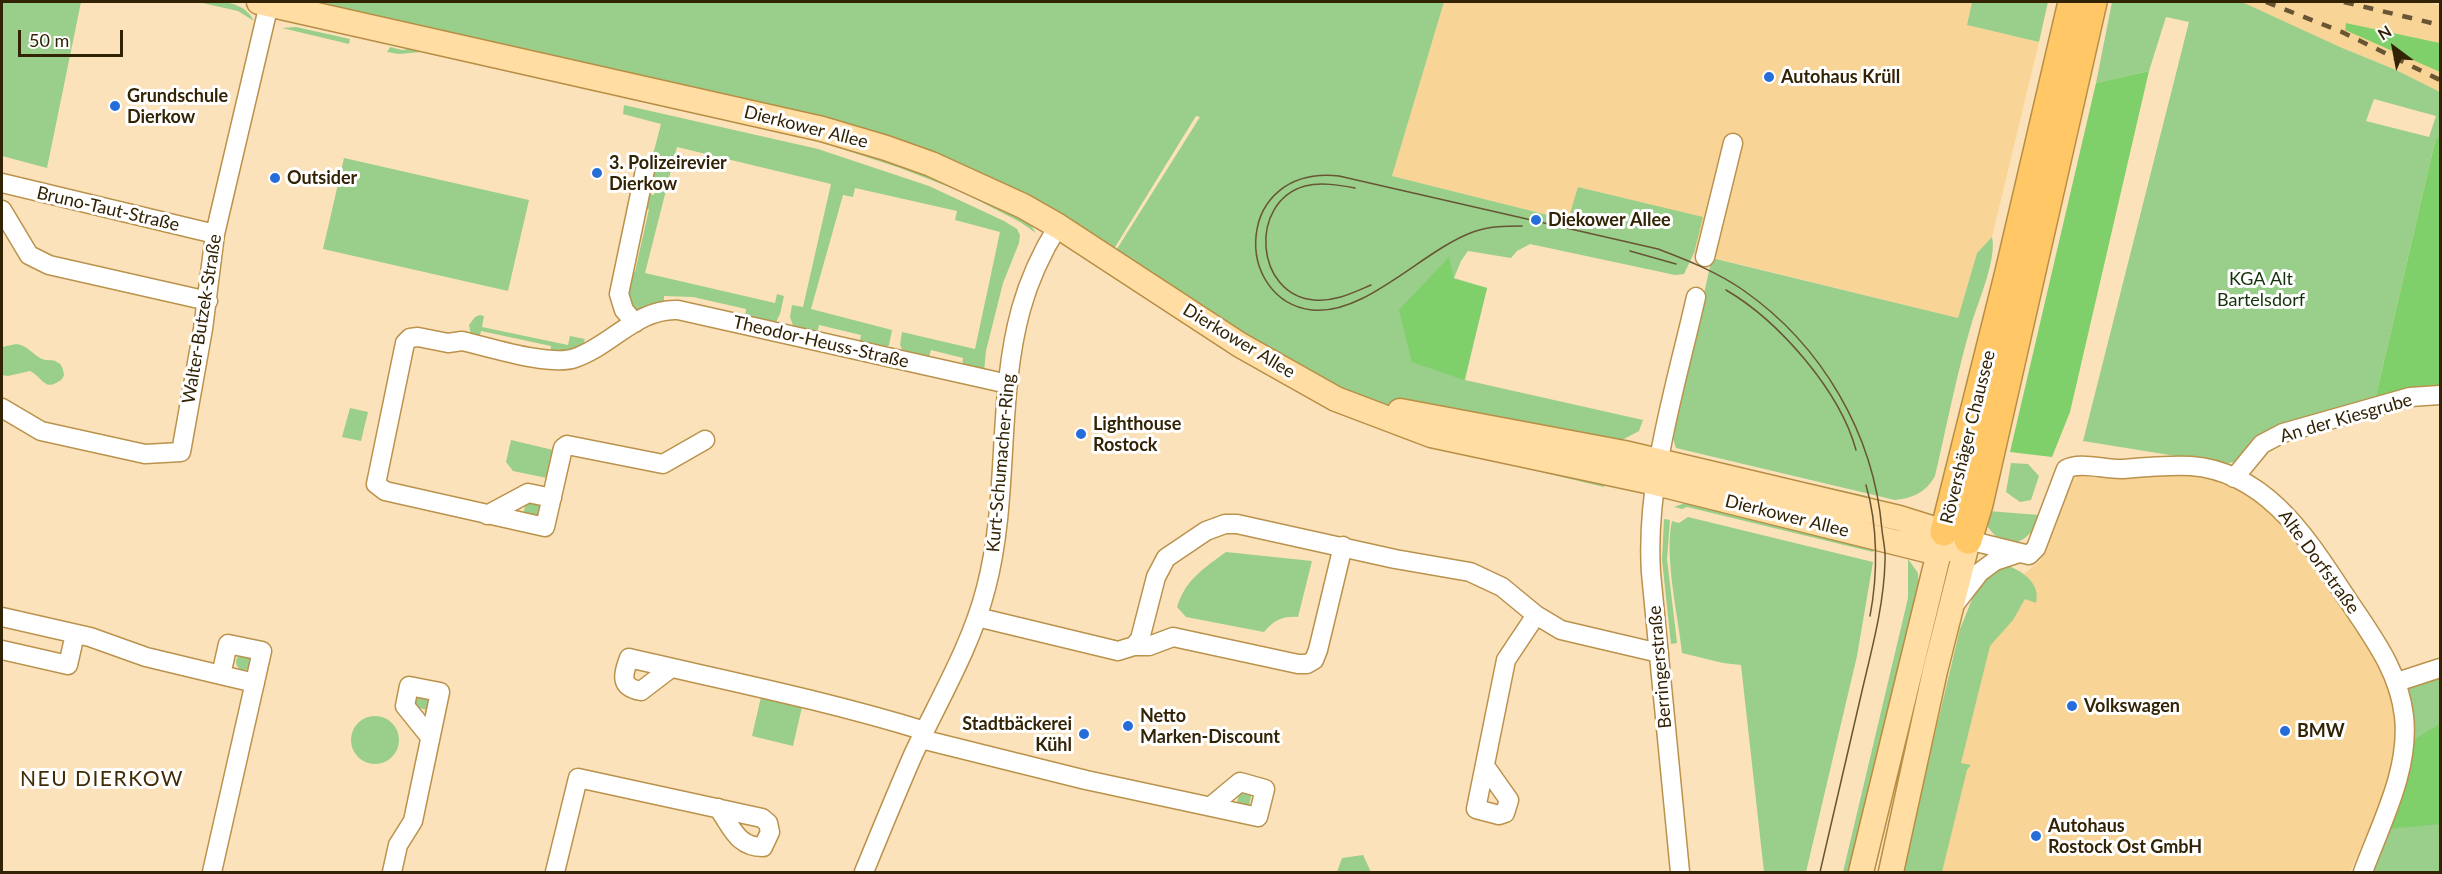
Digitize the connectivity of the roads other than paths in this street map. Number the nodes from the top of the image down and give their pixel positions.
1 (2072, 2) edge
2 (2093, 2) edge
3 (264, 3) edge
4 (1733, 143) dead end
5 (645, 170) dead end
6 (2, 183) edge
7 (2, 210) edge
8 (1058, 226) junction
9 (215, 234) junction
10 (1706, 258) dead end
11 (1696, 297) dead end
12 (199, 299) junction
13 (635, 323) junction
14 (1008, 384) junction
15 (2440, 395) edge
16 (2, 408) edge
17 (705, 440) dead end
18 (1658, 473) junction
19 (2234, 478) junction
20 (552, 498) junction
21 (487, 515) junction
22 (1950, 542) junction
23 (1343, 546) junction
24 (2019, 553) junction
25 (1949, 611) junction
26 (1536, 615) junction
27 (2, 617) edge
28 (977, 617) junction
29 (75, 634) junction
30 (1134, 646) junction
31 (2, 650) edge
32 (1659, 653) junction
33 (671, 668) dead end
34 (2440, 668) edge
35 (221, 675) junction
36 (2397, 682) junction
37 (255, 683) junction
38 (923, 735) junction
39 (430, 737) dead end
40 (1485, 766) dead end
41 (1211, 806) dead end
42 (718, 808) dead end
43 (212, 873) edge
44 (392, 873) edge
45 (555, 873) edge
46 (864, 873) edge
47 (1680, 873) edge
48 (1861, 873) edge
49 (1891, 873) edge
50 (2363, 873) edge

1 - 22 highway, Rövershäger Chaussee
2 - 22 highway, Rövershäger Chaussee
3 - 8 main road, Dierkower Allee
3 - 9 street, Walter-Butzek-Straße
4 - 10 street
5 - 13 street
6 - 9 street, Bruno-Taut-Straße
7 - 12 street
8 - 14 street, Kurt-Schumacher-Ring
8 - 18 main road, Dierkower Allee
9 - 12 street, Walter-Butzek-Straße
11 - 18 street
12 - 16 street, Walter-Butzek-Straße
13 - 14 street, Theodor-Heuss-Straße
13 - 21 street, Theodor-Heuss-Straße
14 - 28 street, Kurt-Schumacher-Ring
15 - 19 street, An der Kiesgrube
17 - 20 street, Theodor-Heuss-Straße
18 - 22 main road, Dierkower Allee
18 - 32 street, Berringerstraße
19 - 24 street, Alte Dorfstraße
19 - 36 street, Alte Dorfstraße
20 - 21 street
20 - 21 street, Theodor-Heuss-Straße
22 - 24 street
22 - 25 main road, Rövershäger Chaussee
22 - 48 main road, Rövershäger Chaussee
23 - 26 street
23 - 30 street
23 - 30 street
24 - 25 street, Rövershäger Chaussee
25 - 49 main road, Rövershäger Chaussee
26 - 32 street
26 - 40 street
27 - 29 street
28 - 30 street
28 - 38 street, Kurt-Schumacher-Ring
29 - 31 street
29 - 35 street
32 - 47 street, Berringerstraße
33 - 38 street
34 - 36 street
35 - 37 street
35 - 37 street
36 - 50 street, Alte Dorfstraße
37 - 43 street
38 - 41 street
38 - 46 street, Kurt-Schumacher-Ring
39 - 44 street
42 - 45 street

